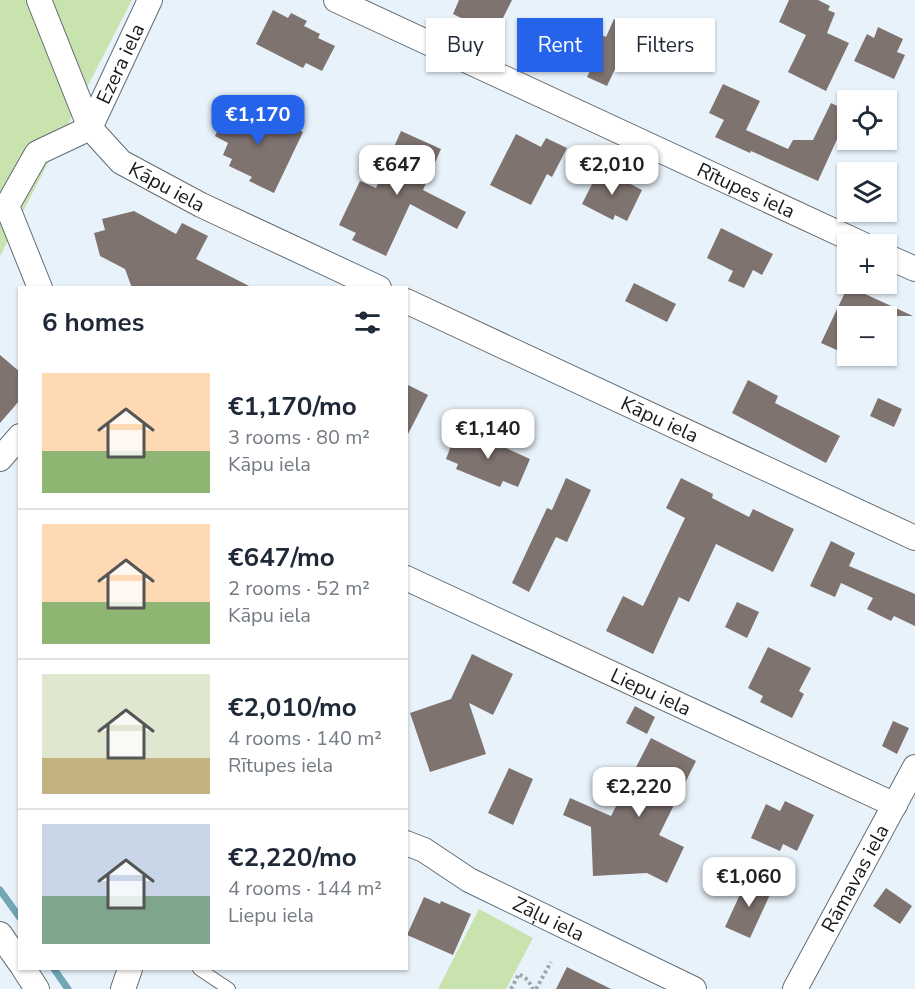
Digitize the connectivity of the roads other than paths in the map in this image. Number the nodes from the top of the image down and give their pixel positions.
1 (39, 0) edge
2 (150, 0) edge
3 (336, 0) edge
4 (90, 128) junction
5 (840, 234) edge
6 (897, 261) edge
7 (915, 269) edge
8 (39, 286) edge
9 (375, 286) edge
10 (408, 302) edge
11 (18, 438) edge
12 (0, 459) edge
13 (915, 538) edge
14 (408, 579) edge
15 (915, 767) edge
16 (895, 805) junction
17 (408, 844) edge
18 (0, 934) edge
19 (18, 960) edge
20 (25, 970) edge
21 (130, 970) edge
22 (200, 970) edge
23 (37, 989) edge
24 (123, 989) edge
25 (229, 989) edge
26 (694, 989) edge
27 (795, 989) edge

1 - 4 street, Kāpu iela
2 - 4 street, Ezera iela
3 - 5 street, Rītupes iela
4 - 8 street
4 - 9 street, Kāpu iela
6 - 7 street
10 - 13 street, Kāpu iela
11 - 12 street
14 - 16 street, Liepu iela
15 - 16 street, Rāmavas iela
16 - 27 street, Rāmavas iela
17 - 26 street, Zāļu iela
18 - 19 street
20 - 23 street
21 - 24 street
22 - 25 lane

